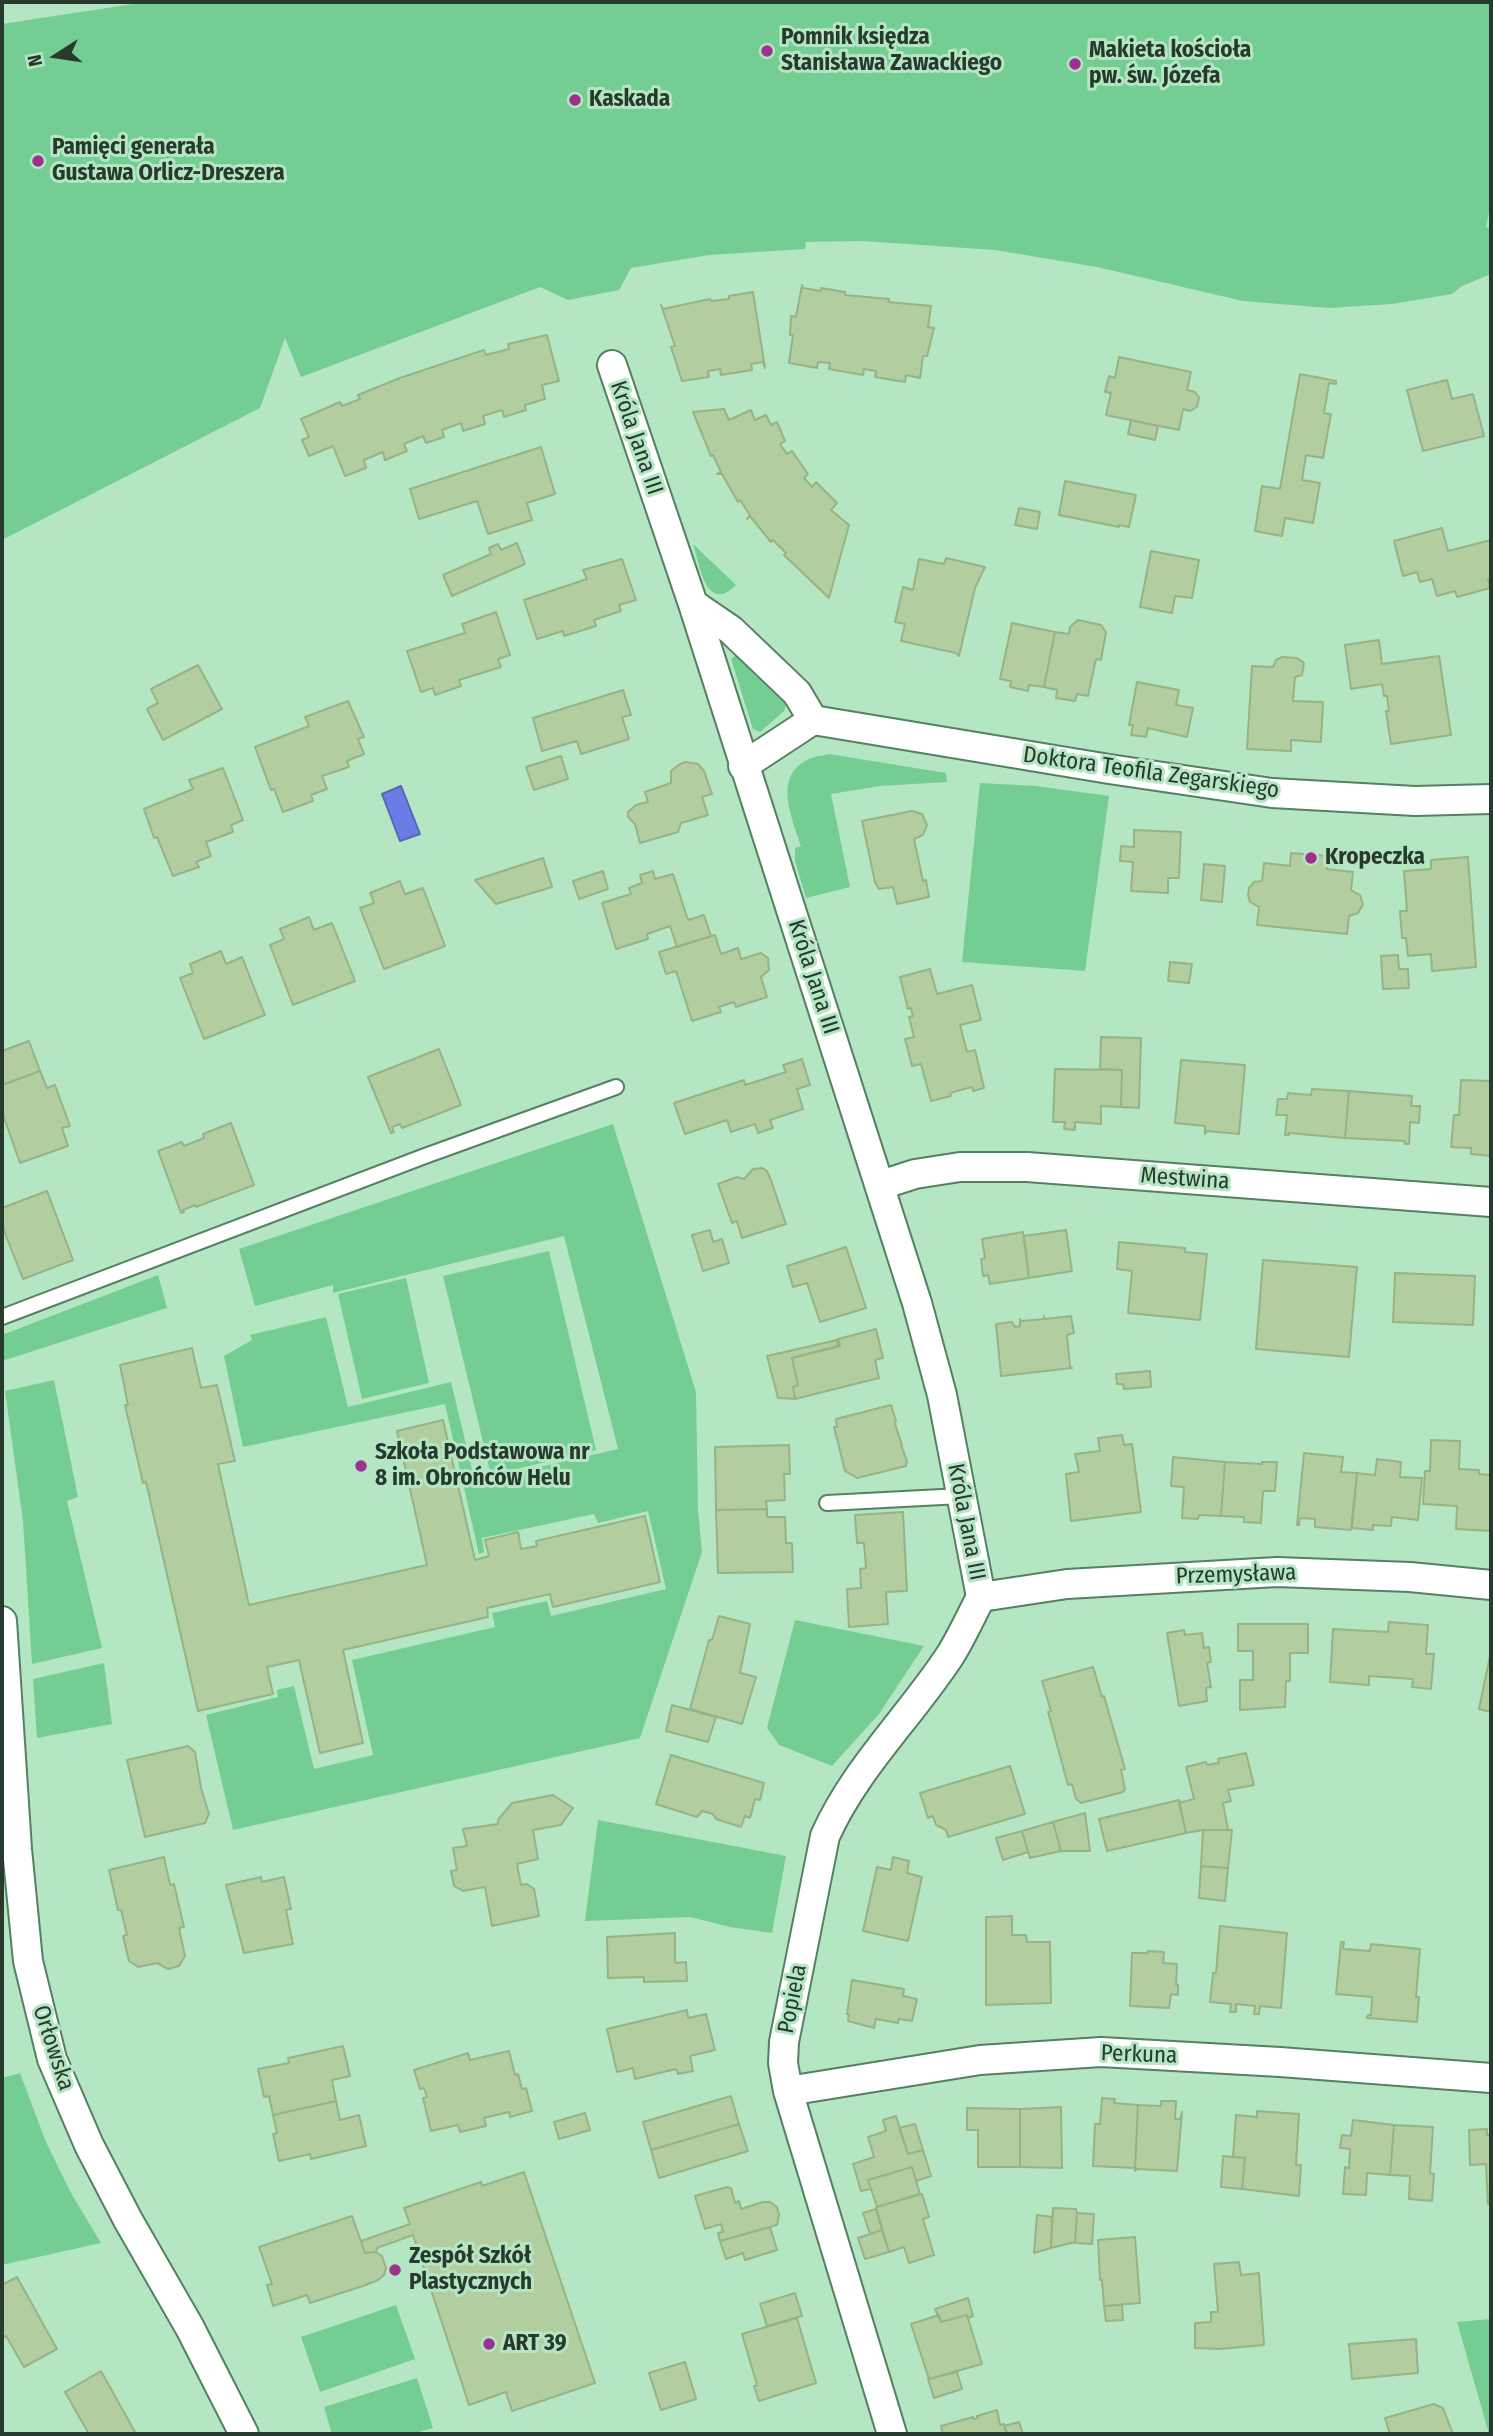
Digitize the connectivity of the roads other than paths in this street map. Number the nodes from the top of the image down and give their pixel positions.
1 (612, 365) dead end
2 (693, 604) junction
3 (813, 720) junction
4 (743, 766) junction
5 (1491, 799) edge
6 (616, 1087) dead end
7 (881, 1185) junction
8 (1491, 1202) edge
9 (2, 1317) edge
10 (961, 1496) junction
11 (827, 1503) dead end
12 (1491, 1586) edge
13 (981, 1597) junction
14 (2, 1621) edge
15 (9, 1850) edge
16 (1491, 2078) edge
17 (788, 2091) junction
18 (244, 2434) edge
19 (892, 2434) edge

1 - 2 street, Króla Jana III
2 - 3 street
2 - 4 street, Króla Jana III
3 - 4 street
3 - 5 street, Doktora Teofila Zegarskiego
4 - 7 street, Króla Jana III
6 - 9 lane
7 - 8 street, Mestwina
7 - 10 street, Króla Jana III
10 - 11 lane
10 - 13 street, Króla Jana III
12 - 13 street, Przemysława
13 - 17 street, Popiela
14 - 15 street, Orłowska
15 - 18 street, Orłowska
16 - 17 street, Perkuna
17 - 19 street, Popiela

